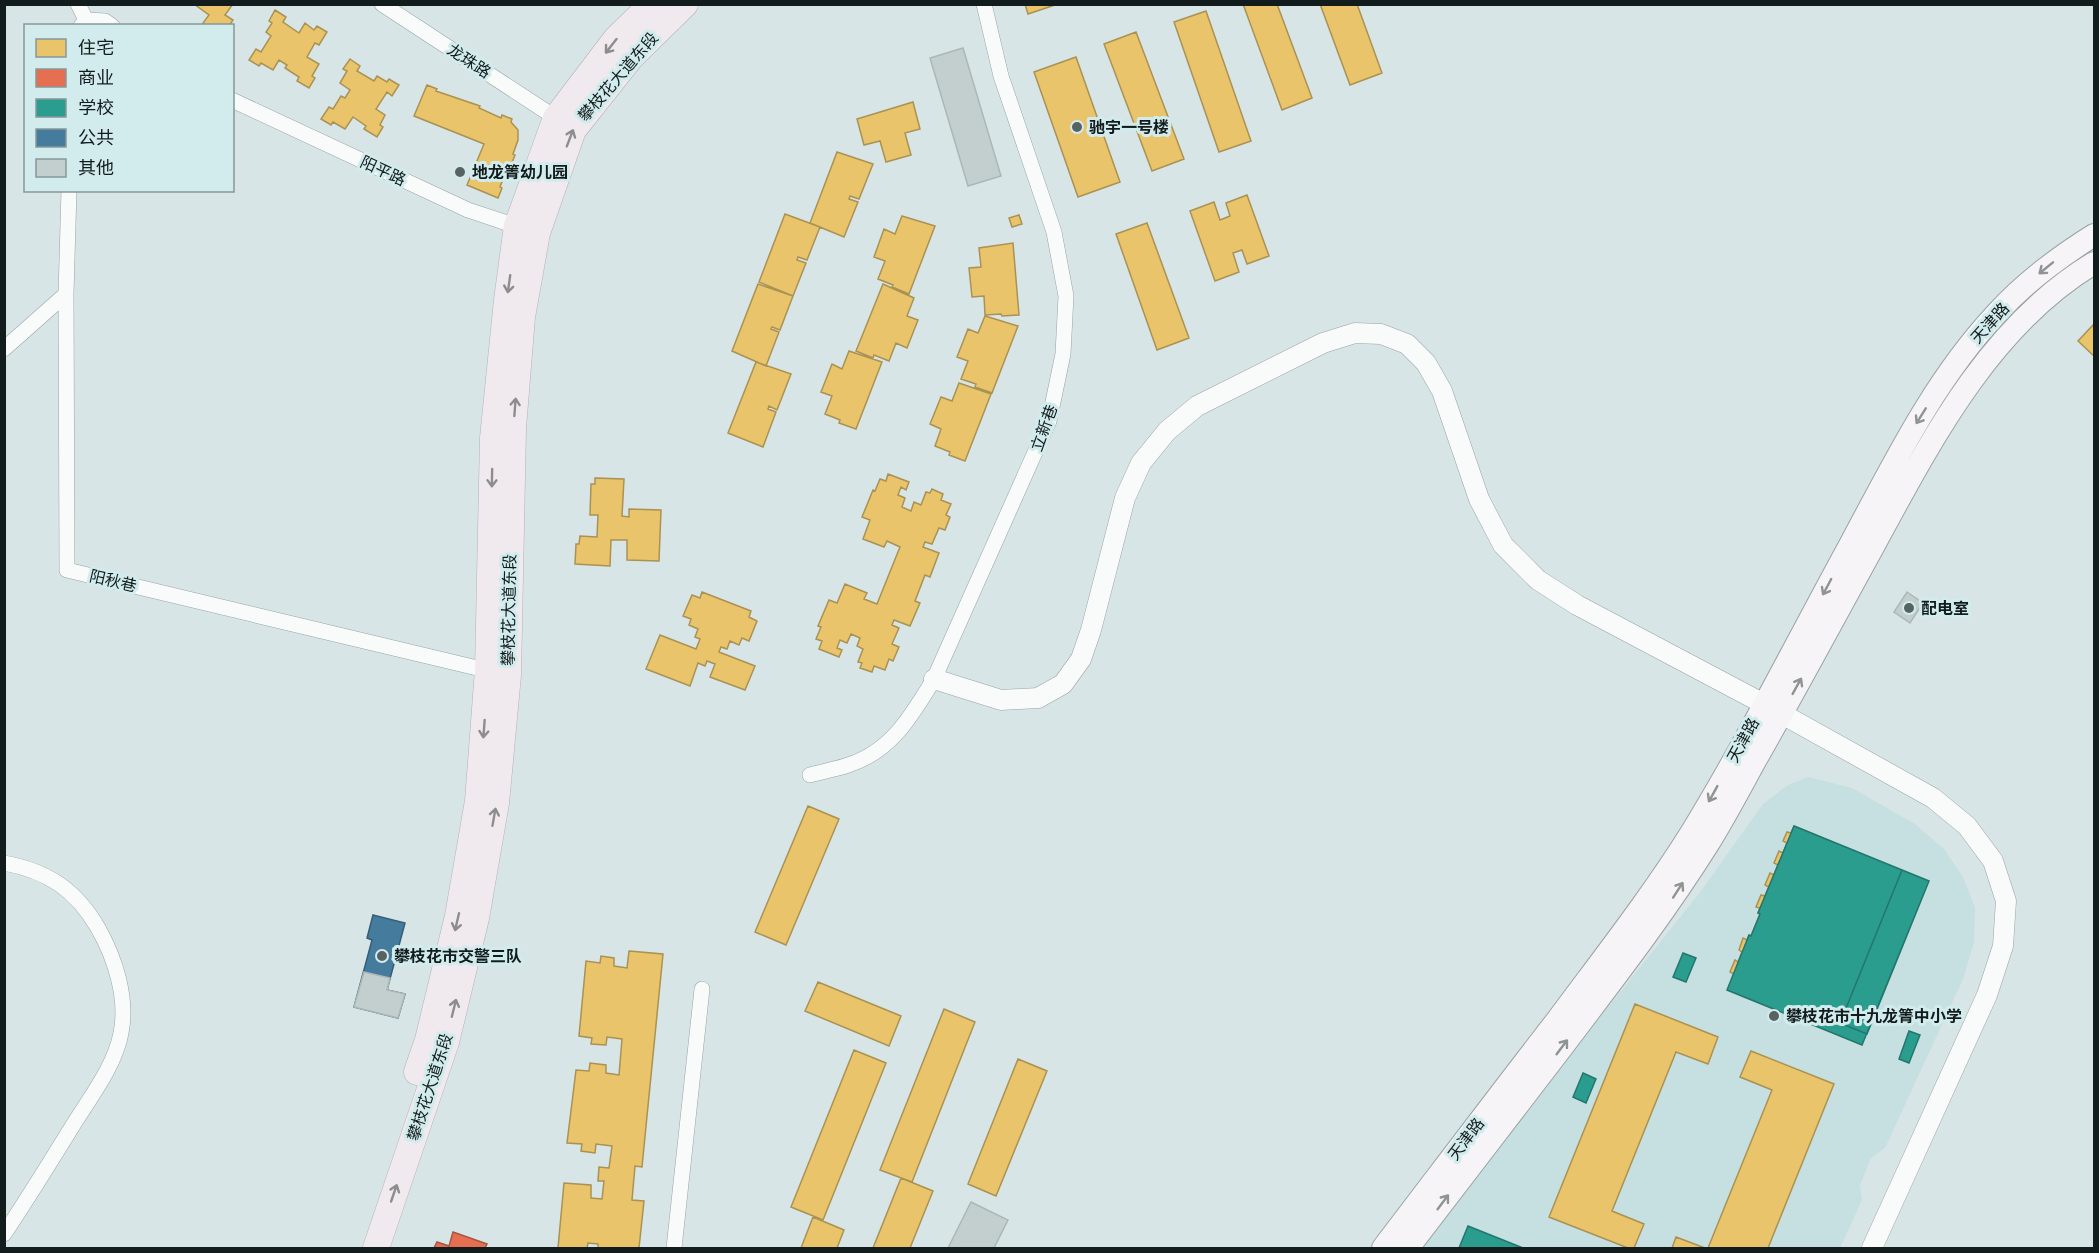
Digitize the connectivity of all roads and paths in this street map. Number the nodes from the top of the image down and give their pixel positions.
1 (78, 4) edge
2 (382, 4) edge
3 (652, 4) edge
4 (685, 4) edge
5 (984, 4) edge
6 (83, 23) edge
7 (109, 24) edge
8 (234, 101) edge
9 (556, 118) junction
10 (69, 192) edge
11 (527, 230) junction
12 (2094, 235) edge
13 (2094, 263) edge
14 (66, 294) junction
15 (4, 349) edge
16 (498, 673) junction
17 (934, 679) junction
18 (1773, 710) junction
19 (810, 775) dead end
20 (4, 863) edge
21 (702, 989) dead end
22 (4, 1234) edge
23 (357, 1248) edge
24 (376, 1248) edge
25 (674, 1248) edge
26 (1383, 1248) edge
27 (1408, 1248) edge
28 (1872, 1248) edge

1 - 6 street
2 - 9 street, 龙珠路
3 -> 9 highway, 攀枝花大道东段
11 -> 4 highway, 攀枝花大道东段
5 - 17 street, 立新巷
6 - 7 street
8 - 11 street, 阳平路
9 - 11 highway, 攀枝花大道东段
10 - 14 street
11 - 16 highway, 攀枝花大道东段
12 -> 18 main road, 天津路
18 -> 13 main road
14 - 15 street
14 - 16 street, 阳秋巷
16 -> 23 highway, 攀枝花大道东段
24 -> 16 highway, 攀枝花大道东段
17 - 18 street
17 - 19 street, 立新巷
18 -> 26 main road, 天津路
27 -> 18 main road
18 - 28 street
20 - 22 street
21 - 25 street

